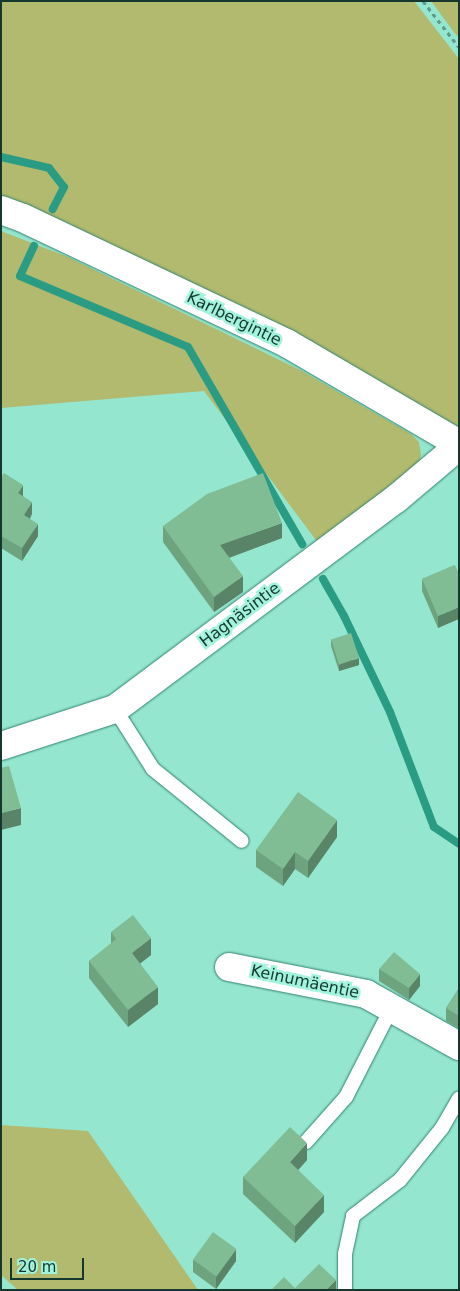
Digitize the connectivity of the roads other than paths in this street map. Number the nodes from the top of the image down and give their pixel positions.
1 (1, 210) edge
2 (459, 445) edge
3 (115, 709) junction
4 (1, 746) edge
5 (242, 841) dead end
6 (228, 967) dead end
7 (391, 1009) junction
8 (459, 1046) edge
9 (459, 1099) edge
10 (306, 1142) edge
11 (345, 1290) edge

1 - 2 street, Karlbergintie
2 - 3 street, Hagnäsintie
3 - 4 street, Hagnäsintie
3 - 5 lane
6 - 7 street, Keinumäentie
7 - 8 street, Keinumäentie
7 - 10 lane
9 - 11 lane

